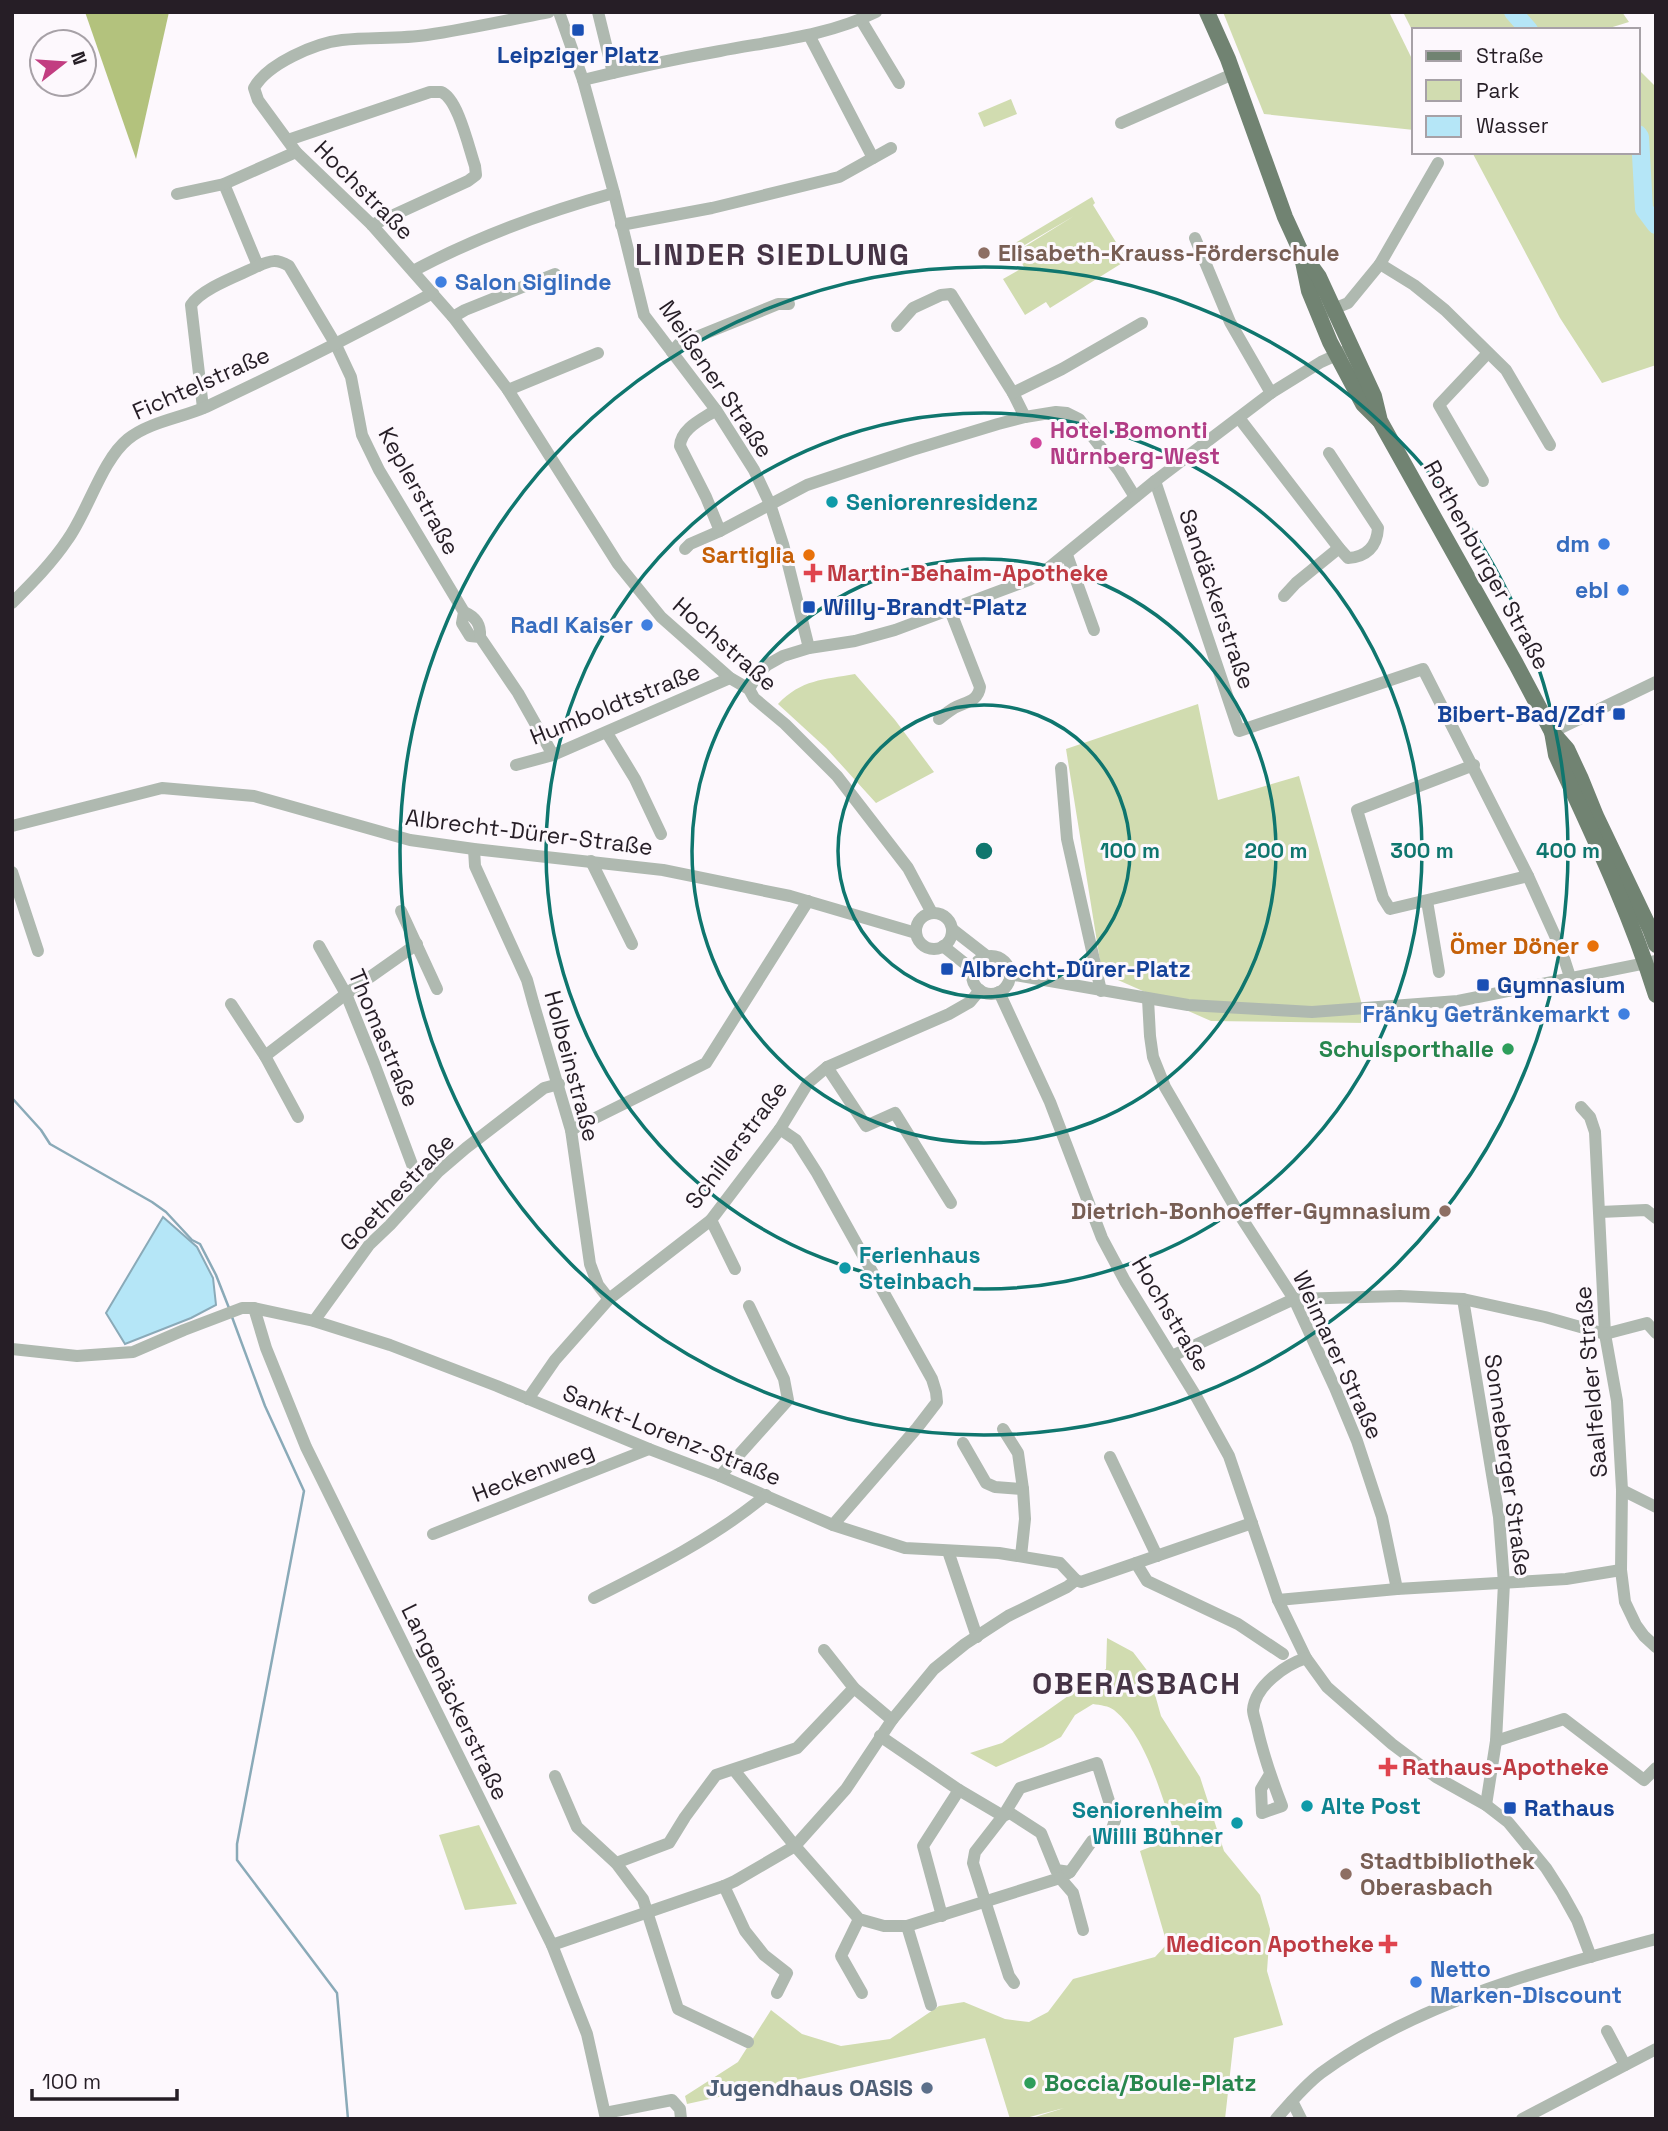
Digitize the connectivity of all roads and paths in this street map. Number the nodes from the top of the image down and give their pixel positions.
1 (549, 12) edge
2 (559, 12) edge
3 (598, 12) edge
4 (876, 12) edge
5 (1207, 12) edge
6 (861, 20) junction
7 (809, 35) junction
8 (614, 73) junction
9 (1233, 74) junction
10 (583, 80) junction
11 (899, 83) dead end
12 (1121, 124) dead end
13 (288, 140) junction
14 (891, 148) dead end
15 (296, 152) junction
16 (873, 158) junction
17 (1438, 163) dead end
18 (225, 184) junction
19 (614, 193) junction
20 (177, 194) dead end
21 (372, 225) junction
22 (621, 225) junction
23 (1195, 238) dead end
24 (1380, 264) junction
25 (258, 266) junction
26 (413, 271) junction
27 (555, 274) dead end
28 (433, 293) junction
29 (789, 304) dead end
30 (1326, 312) junction
31 (453, 317) junction
32 (1142, 323) dead end
33 (897, 326) dead end
34 (336, 345) junction
35 (672, 352) junction
36 (1344, 352) junction
37 (598, 353) dead end
38 (1489, 353) junction
39 (508, 390) junction
40 (1013, 393) junction
41 (1271, 393) junction
42 (203, 408) junction
43 (716, 410) junction
44 (1025, 417) junction
45 (1239, 418) junction
46 (1550, 445) dead end
47 (1329, 453) dead end
48 (1154, 481) junction
49 (1483, 481) dead end
50 (1135, 496) junction
51 (769, 504) junction
52 (720, 531) junction
53 (1339, 548) junction
54 (685, 549) dead end
55 (1067, 555) junction
56 (1284, 596) dead end
57 (12, 603) edge
58 (950, 610) junction
59 (1094, 630) dead end
60 (809, 648) junction
61 (730, 678) junction
62 (1656, 682) edge
63 (749, 689) junction
64 (939, 719) dead end
65 (1552, 732) junction
66 (607, 733) junction
67 (553, 755) junction
68 (516, 765) dead end
69 (1474, 765) junction
70 (1061, 768) dead end
71 (12, 826) edge
72 (661, 834) dead end
73 (474, 849) junction
74 (591, 861) junction
75 (12, 872) edge
76 (1528, 876) junction
77 (808, 901) junction
78 (1427, 901) junction
79 (401, 911) dead end
80 (932, 913) junction
81 (952, 929) junction
82 (916, 933) junction
83 (417, 944) junction
84 (632, 944) dead end
85 (1656, 945) edge
86 (319, 946) dead end
87 (943, 946) junction
88 (38, 951) dead end
89 (988, 957) junction
90 (1651, 962) edge
91 (973, 970) junction
92 (1439, 972) dead end
93 (1009, 974) junction
94 (1571, 980) junction
95 (437, 989) dead end
96 (980, 990) junction
97 (1101, 991) junction
98 (999, 992) junction
99 (346, 994) junction
100 (1656, 995) edge
101 (1148, 999) junction
102 (231, 1004) dead end
103 (265, 1056) junction
104 (827, 1067) junction
105 (559, 1084) junction
106 (1581, 1107) dead end
107 (298, 1117) dead end
108 (780, 1129) junction
109 (571, 1130) junction
110 (426, 1185) junction
111 (951, 1203) dead end
112 (1600, 1212) junction
113 (1656, 1218) edge
114 (711, 1220) junction
115 (735, 1269) dead end
116 (609, 1299) junction
117 (1294, 1299) junction
118 (1463, 1299) junction
119 (750, 1306) dead end
120 (254, 1308) junction
121 (314, 1321) junction
122 (1656, 1333) edge
123 (1605, 1334) junction
124 (12, 1349) edge
125 (1172, 1356) junction
126 (528, 1399) junction
127 (1003, 1429) dead end
128 (963, 1443) dead end
129 (649, 1449) junction
130 (1110, 1457) dead end
131 (720, 1476) junction
132 (1023, 1489) junction
133 (1622, 1490) junction
134 (766, 1495) junction
135 (1656, 1507) edge
136 (1252, 1523) junction
137 (834, 1525) junction
138 (433, 1534) dead end
139 (948, 1551) junction
140 (1021, 1556) junction
141 (1157, 1556) junction
142 (1136, 1563) junction
143 (1621, 1570) junction
144 (1076, 1580) junction
145 (1504, 1583) junction
146 (1397, 1589) junction
147 (594, 1598) dead end
148 (1278, 1600) junction
149 (976, 1637) junction
150 (1656, 1647) edge
151 (824, 1650) dead end
152 (1283, 1654) dead end
153 (1306, 1658) junction
154 (854, 1688) junction
155 (892, 1720) junction
156 (880, 1736) junction
157 (1496, 1741) junction
158 (1656, 1768) edge
159 (734, 1770) junction
160 (1270, 1774) dead end
161 (555, 1776) dead end
162 (959, 1790) junction
163 (1486, 1805) junction
164 (1003, 1816) junction
165 (794, 1846) junction
166 (615, 1863) junction
167 (1065, 1875) junction
168 (724, 1886) junction
169 (985, 1902) junction
170 (647, 1912) junction
171 (942, 1916) junction
172 (859, 1919) junction
173 (907, 1926) junction
174 (1083, 1930) dead end
175 (1656, 1939) edge
176 (552, 1945) junction
177 (1591, 1956) junction
178 (1014, 1983) dead end
179 (776, 1993) dead end
180 (862, 1993) dead end
181 (931, 2006) dead end
182 (1607, 2031) dead end
183 (748, 2042) dead end
184 (1656, 2049) edge
185 (1625, 2065) junction
186 (1292, 2101) junction
187 (606, 2116) edge
188 (681, 2119) edge
189 (1276, 2119) edge
190 (1301, 2119) edge
191 (1522, 2119) edge

1 - 13 street, Hochstraße
2 - 10 street, Meißener Straße
3 - 8 street
4 - 6 street
5 - 9 main road, Rothenburger Straße
6 - 7 street
6 - 11 street
7 - 8 street
7 - 16 street
8 - 10 street
9 - 12 street
9 - 30 main road, Rothenburger Straße
10 - 19 street, Meißener Straße
13 - 15 street, Hochstraße
13 - 21 street
14 - 16 street
15 - 18 street
15 - 21 street, Hochstraße
16 - 22 street
17 - 24 street
18 - 20 street
18 - 25 street
19 - 22 street, Meißener Straße
19 - 26 street
21 - 26 street, Hochstraße
22 - 35 street, Meißener Straße
23 - 41 street
24 - 30 street
24 - 38 street
25 - 34 street, Keplerstraße
25 - 42 street
26 - 28 street, Hochstraße
27 - 31 street
28 - 31 street, Hochstraße
28 - 34 street, Fichtelstraße
29 - 35 street
30 - 36 main road, Rothenburger Straße
31 - 39 street, Hochstraße
32 - 40 street
33 - 40 street
34 - 42 street, Fichtelstraße
34 - 67 street, Keplerstraße
35 - 43 street, Meißener Straße
36 - 41 street
36 - 65 main road, Rothenburger Straße
37 - 39 street
38 - 46 street
38 - 49 street
39 - 61 street, Hochstraße
40 - 44 street
41 - 45 street
42 - 57 street, Fichtelstraße
43 - 51 street, Meißener Straße
43 - 52 street
44 - 50 street
44 - 51 street
45 - 48 street
45 - 53 street
47 - 53 street
48 - 50 street
48 - 69 street, Sandäckerstraße
50 - 55 street
51 - 52 street
51 - 60 street, Meißener Straße
52 - 54 street
53 - 56 street
55 - 58 street
55 - 59 street
58 - 60 street
58 - 64 street
60 - 63 street
61 - 63 street, Hochstraße
61 - 66 street, Humboldtstraße
62 - 65 street
63 - 80 street, Hochstraße
65 - 85 main road, Rothenburger Straße
65 - 90 main road, Rothenburger Straße
66 - 67 street, Humboldtstraße
66 - 72 street
67 - 68 street, Humboldtstraße
69 - 76 street
69 - 78 street
70 - 97 street
71 - 73 street, Albrecht-Dürer-Straße
73 - 74 street, Albrecht-Dürer-Straße
73 - 105 street, Holbeinstraße
74 - 77 street, Albrecht-Dürer-Straße
74 - 84 street
75 - 88 street
76 - 78 street
76 - 94 street
77 - 82 street, Albrecht-Dürer-Straße
77 - 109 street
78 - 92 street
79 - 83 street
80 - 81 street
80 - 82 street
81 - 87 street
81 - 89 street
82 - 87 street, Albrecht-Dürer-Straße
83 - 95 street
83 - 99 street
86 - 99 street, Thomastraße
87 - 91 street
89 - 91 street
89 - 93 street
90 - 94 street
90 - 100 main road, Rothenburger Straße
91 - 96 street
93 - 97 street
93 - 98 street
94 - 101 street
96 - 98 street
96 - 104 street, Schillerstraße
97 - 101 street
98 - 125 street, Hochstraße
99 - 103 street
99 - 110 street, Thomastraße
101 - 117 street, Weimarer Straße
102 - 103 street
103 - 107 street
104 - 108 street, Schillerstraße
104 - 111 street
105 - 109 street, Holbeinstraße
105 - 110 street, Goethestraße
106 - 112 street, Saalfelder Straße
108 - 114 street, Schillerstraße
108 - 137 street
109 - 116 street, Holbeinstraße
110 - 121 street, Goethestraße
112 - 113 street
112 - 123 street, Saalfelder Straße
114 - 115 street
114 - 116 street, Schillerstraße
116 - 126 street, Schillerstraße
117 - 118 street
117 - 125 street
117 - 146 street, Weimarer Straße
118 - 123 street
118 - 145 street, Sonneberger Straße
119 - 131 street
120 - 121 street, Sankt-Lorenz-Straße
120 - 124 street
120 - 176 street, Langenäckerstraße
121 - 126 street, Sankt-Lorenz-Straße
122 - 123 street
123 - 133 street, Saalfelder Straße
125 - 136 street, Hochstraße
126 - 129 street, Sankt-Lorenz-Straße
127 - 132 street
128 - 132 street
129 - 131 street, Sankt-Lorenz-Straße
129 - 138 street, Heckenweg
130 - 141 street
131 - 134 street, Sankt-Lorenz-Straße
132 - 140 street
133 - 135 street
133 - 143 street, Saalfelder Straße
134 - 137 street, Sankt-Lorenz-Straße
134 - 147 street
136 - 141 street
136 - 148 street, Hochstraße
137 - 139 street, Sankt-Lorenz-Straße
139 - 140 street, Sankt-Lorenz-Straße
139 - 149 street
140 - 144 street, Sankt-Lorenz-Straße
141 - 142 street
142 - 144 street
142 - 152 street
143 - 145 street
143 - 150 street, Saalfelder Straße
144 - 149 street
145 - 146 street
145 - 157 street, Sonneberger Straße
146 - 148 street
148 - 153 street, Hochstraße
149 - 155 street
151 - 154 street
153 - 160 street
153 - 163 street, Hochstraße
154 - 155 street
154 - 159 street
155 - 156 street
156 - 162 street
156 - 165 street
157 - 158 street
157 - 163 street, Sonneberger Straße
159 - 165 street
159 - 166 street
161 - 166 street
162 - 164 street
162 - 171 street
163 - 177 street, Hochstraße
164 - 167 street
164 - 167 street
164 - 169 street
165 - 168 street
165 - 172 street
166 - 170 street
167 - 169 street
167 - 174 street
168 - 170 street
168 - 179 street
169 - 171 street
169 - 178 street
170 - 176 street
170 - 183 street
171 - 173 street
172 - 173 street
172 - 180 street
173 - 181 street
175 - 177 street
176 - 187 street, Langenäckerstraße
177 - 186 street
182 - 185 street
184 - 185 street
185 - 191 street
186 - 189 street
186 - 190 street
187 - 188 street

